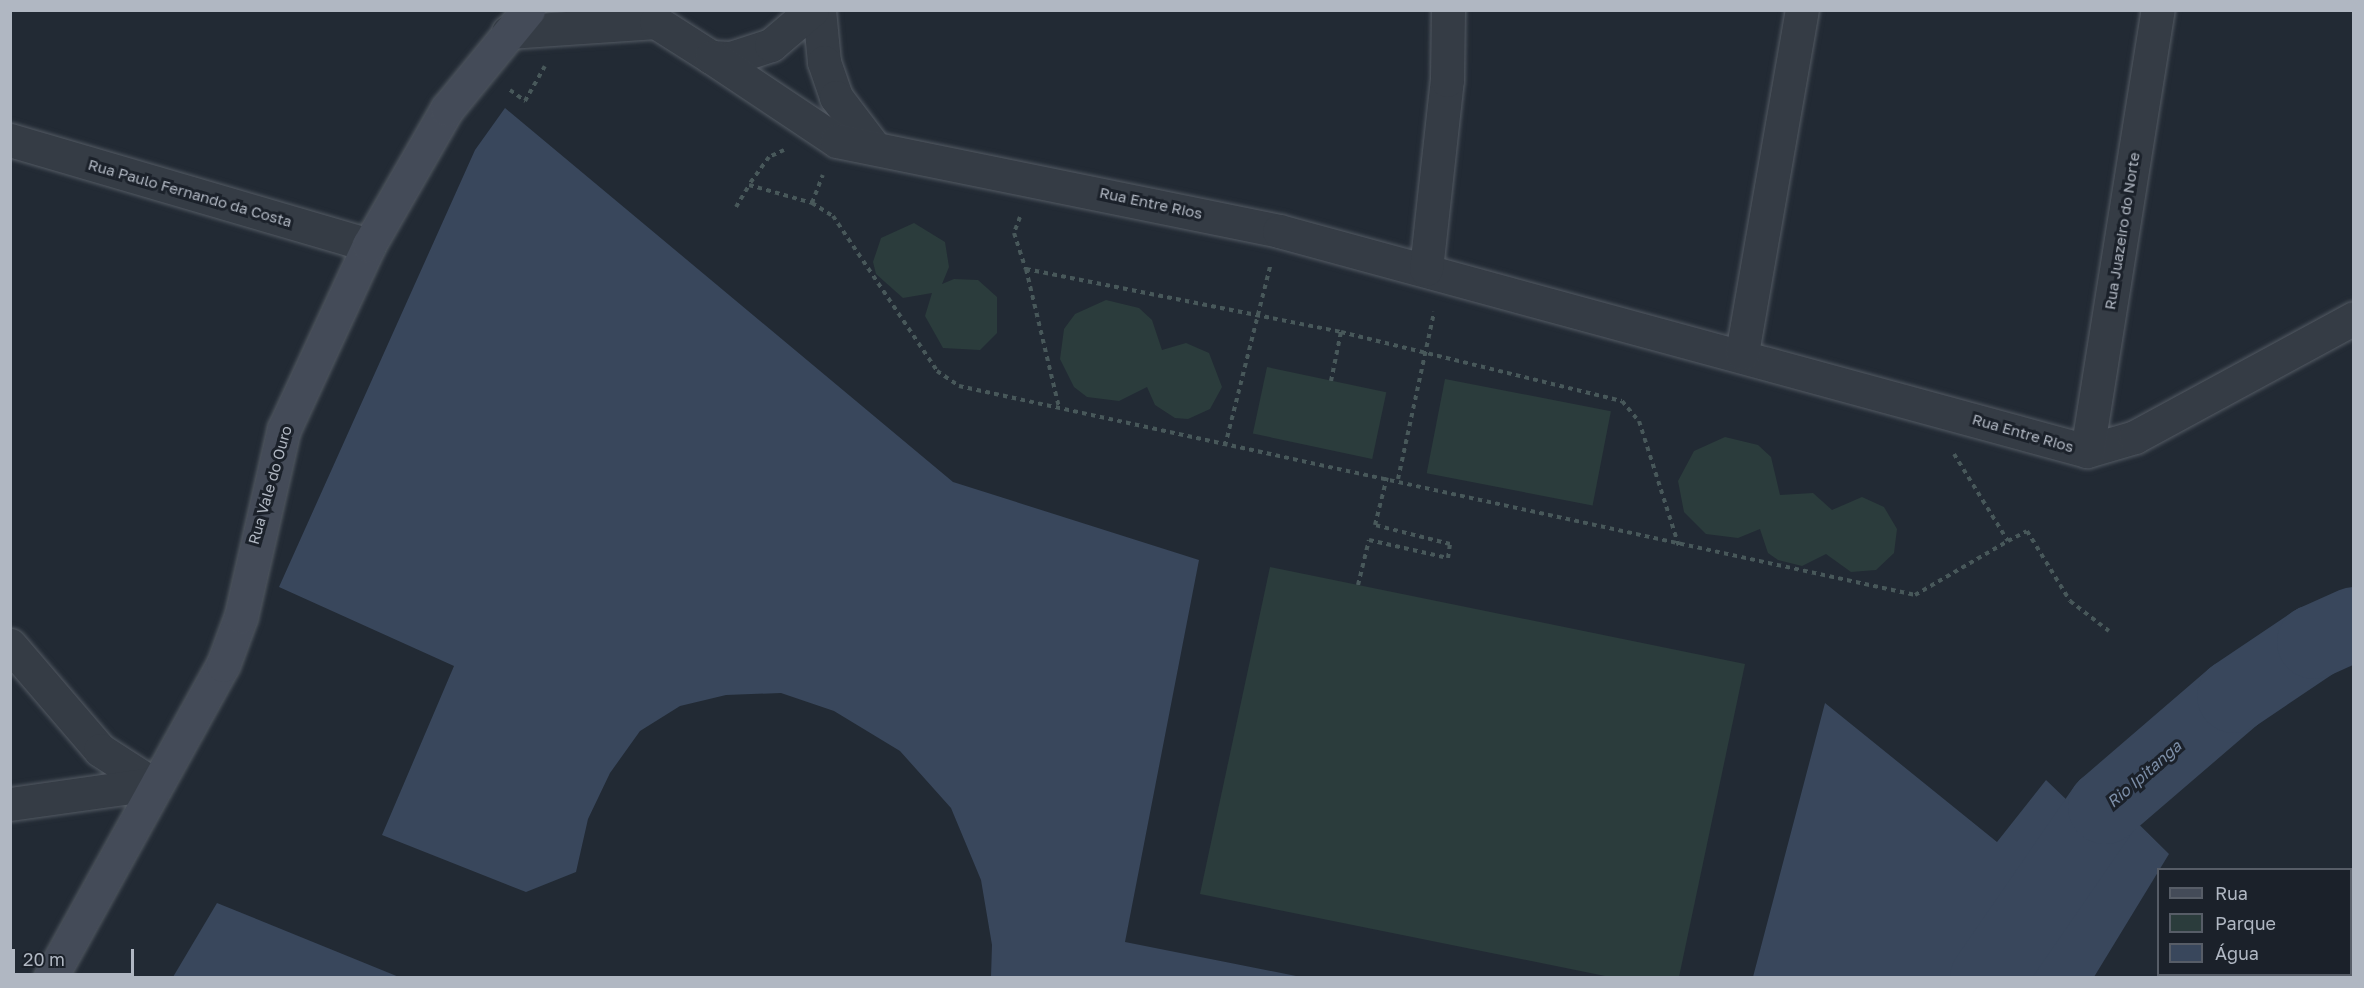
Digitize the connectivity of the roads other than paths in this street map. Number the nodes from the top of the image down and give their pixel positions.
1 (620, 10) edge
2 (812, 10) edge
3 (819, 10) edge
4 (1448, 10) edge
5 (1802, 10) edge
6 (2158, 10) edge
7 (518, 21) edge
8 (590, 23) junction
9 (711, 57) junction
10 (10, 140) edge
11 (874, 147) junction
12 (369, 245) junction
13 (1426, 269) junction
14 (2354, 318) edge
15 (1742, 354) junction
16 (2086, 451) junction
17 (10, 645) edge
18 (153, 784) junction
19 (10, 804) edge
20 (50, 978) edge

1 - 8 street, Rua Entre Rios
2 - 9 street
3 - 11 street
4 - 13 street
5 - 15 street
6 - 16 street, Rua Juazeiro do Norte
7 - 8 street, Rua Entre Rios
7 - 12 street, Rua Vale do Ouro
8 - 9 street, Rua Entre Rios
9 - 11 street, Rua Entre Rios
10 - 12 street, Rua Paulo Fernando da Costa
11 - 13 street, Rua Entre Rios
12 - 18 street, Rua Vale do Ouro
13 - 15 street, Rua Entre Rios
14 - 16 street, Rua Entre Rios
15 - 16 street, Rua Entre Rios
17 - 18 street
18 - 19 street
18 - 20 street, Rua Vale do Ouro

